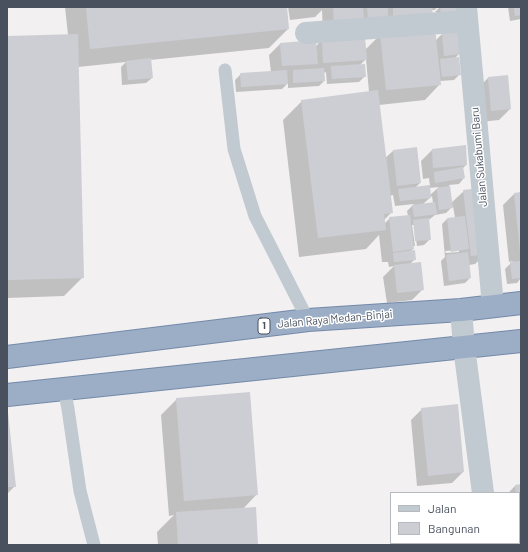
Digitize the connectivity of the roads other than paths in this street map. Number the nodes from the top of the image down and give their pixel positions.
1 (466, 14) edge
2 (306, 32) dead end
3 (225, 70) dead end
4 (521, 303) edge
5 (493, 306) junction
6 (461, 310) junction
7 (308, 320) junction
8 (521, 341) edge
9 (464, 347) junction
10 (7, 357) edge
11 (64, 388) junction
12 (7, 395) edge
13 (483, 492) edge
14 (94, 545) edge

1 - 2 street
1 - 5 street, Jalan Sukabumi Baru
3 - 7 lane
4 - 5 highway, Jalan Raya Medan-Binjai / 1
5 - 6 highway, Jalan Raya Medan-Binjai / 1
6 - 7 highway, Jalan Raya Medan-Binjai / 1
6 - 9 street
7 - 10 highway, Jalan Raya Medan-Binjai / 1
8 - 9 highway
9 - 11 highway
9 - 13 street
11 - 12 highway
11 - 14 lane

